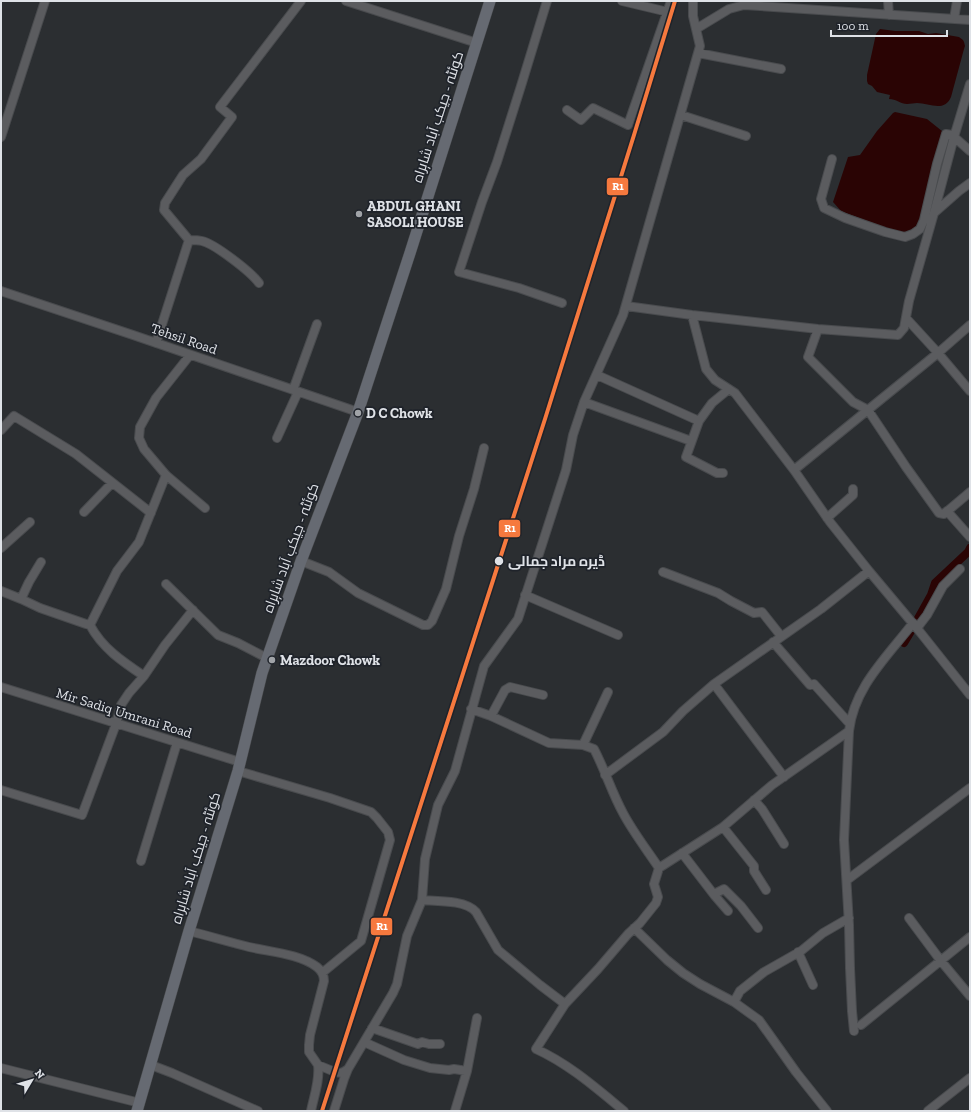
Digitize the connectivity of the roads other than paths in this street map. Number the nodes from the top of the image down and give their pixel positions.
1 (45, 1) edge
2 (302, 1) edge
3 (346, 1) edge
4 (490, 1) edge
5 (547, 1) edge
6 (622, 1) edge
7 (671, 1) edge
8 (693, 1) edge
9 (888, 1) edge
10 (957, 1) edge
11 (668, 12) junction
12 (889, 15) junction
13 (954, 18) junction
14 (970, 20) edge
15 (696, 29) junction
16 (478, 43) junction
17 (698, 53) junction
18 (781, 69) dead end
19 (970, 84) edge
20 (567, 110) dead end
21 (681, 115) junction
22 (746, 136) dead end
23 (1, 137) edge
24 (954, 137) junction
25 (970, 151) edge
26 (832, 159) dead end
27 (970, 183) edge
28 (934, 213) junction
29 (189, 240) junction
30 (259, 283) dead end
31 (1, 291) edge
32 (562, 303) dead end
33 (626, 306) junction
34 (692, 315) junction
35 (906, 318) junction
36 (317, 324) dead end
37 (970, 325) edge
38 (818, 329) junction
39 (156, 343) junction
40 (938, 352) junction
41 (190, 355) junction
42 (597, 375) junction
43 (729, 389) junction
44 (296, 391) junction
45 (970, 391) edge
46 (584, 402) junction
47 (868, 410) junction
48 (358, 412) junction
49 (699, 421) junction
50 (1, 430) edge
51 (277, 438) dead end
52 (691, 441) junction
53 (484, 448) dead end
54 (794, 470) junction
55 (723, 473) dead end
56 (166, 475) junction
57 (112, 482) junction
58 (853, 489) dead end
59 (970, 492) edge
60 (205, 508) dead end
61 (947, 511) junction
62 (84, 512) dead end
63 (151, 513) junction
64 (827, 518) junction
65 (30, 522) dead end
66 (970, 538) edge
67 (1, 548) edge
68 (301, 561) junction
69 (41, 562) dead end
70 (960, 569) dead end
71 (869, 571) junction
72 (663, 572) dead end
73 (166, 584) dead end
74 (1, 591) edge
75 (525, 595) junction
76 (21, 599) junction
77 (193, 610) junction
78 (90, 625) junction
79 (915, 626) junction
80 (618, 635) dead end
81 (781, 636) junction
82 (774, 642) junction
83 (267, 658) junction
84 (144, 676) junction
85 (714, 684) junction
86 (1, 687) edge
87 (608, 692) dead end
88 (543, 695) dead end
89 (970, 695) edge
90 (472, 709) junction
91 (491, 716) junction
92 (116, 724) junction
93 (849, 727) junction
94 (177, 743) junction
95 (583, 746) junction
96 (239, 767) junction
97 (605, 775) junction
98 (784, 777) junction
99 (970, 788) edge
100 (1, 790) edge
101 (754, 800) junction
102 (723, 826) junction
103 (784, 844) dead end
104 (682, 853) junction
105 (140, 861) dead end
106 (659, 868) junction
107 (847, 880) junction
108 (766, 890) dead end
109 (714, 894) junction
110 (422, 900) junction
111 (728, 911) dead end
112 (849, 918) junction
113 (909, 918) dead end
114 (634, 928) junction
115 (758, 928) dead end
116 (189, 930) junction
117 (970, 937) edge
118 (798, 952) junction
119 (941, 961) junction
120 (322, 973) junction
121 (813, 986) dead end
122 (970, 996) edge
123 (734, 1002) junction
124 (566, 1004) junction
125 (477, 1018) dead end
126 (861, 1026) dead end
127 (372, 1028) junction
128 (854, 1031) dead end
129 (364, 1042) junction
130 (440, 1044) dead end
131 (151, 1065) junction
132 (318, 1065) junction
133 (1, 1068) edge
134 (348, 1070) junction
135 (467, 1071) junction
136 (970, 1078) edge
137 (139, 1107) edge
138 (258, 1111) edge
139 (310, 1111) edge
140 (334, 1111) edge
141 (455, 1111) edge
142 (624, 1111) edge
143 (827, 1111) edge
144 (928, 1111) edge

1 - 23 street
2 - 29 street
3 - 16 street
4 - 16 highway, کوئٹہ - جیکب آباد شاہراہ
5 - 32 street
6 - 11 street
7 - 11 street
8 - 15 street
9 - 12 street
10 - 13 street
11 - 20 street
12 - 13 street
12 - 15 street
13 - 14 street
15 - 17 street
16 - 48 highway, کوئٹہ - جیکب آباد شاہراہ
17 - 18 street
17 - 21 street
19 - 24 street
21 - 22 street
21 - 33 street
24 - 25 street
24 - 26 street
24 - 28 street
27 - 28 street
28 - 35 street
29 - 30 street
29 - 39 street
31 - 39 street, Tehsil Road
33 - 34 street
33 - 42 street
34 - 38 street
34 - 43 street
35 - 38 street
35 - 40 street
36 - 44 street
37 - 40 street
38 - 47 street
39 - 41 street, Tehsil Road
40 - 45 street
40 - 47 street
41 - 44 street, Tehsil Road
41 - 56 street
42 - 46 street
42 - 49 street
43 - 49 street
43 - 54 street
44 - 48 street, Tehsil Road
44 - 51 street
46 - 52 street
46 - 75 street
47 - 54 street
47 - 61 street
48 - 68 highway, کوئٹہ - جیکب آباد شاہراہ
49 - 52 street
50 - 57 street
52 - 55 street
53 - 68 street
54 - 64 street
56 - 60 street
56 - 63 street
57 - 62 street
57 - 63 street
58 - 64 street
59 - 61 street
61 - 66 street
63 - 78 street
64 - 71 street
65 - 67 street
68 - 83 highway, کوئٹہ - جیکب آباد شاہراہ
69 - 76 street
70 - 79 street
71 - 79 street
71 - 81 street
72 - 81 street
73 - 77 street
74 - 76 street
75 - 80 street
75 - 90 street
76 - 78 street
77 - 83 street
77 - 84 street
78 - 84 street
79 - 89 street
79 - 93 street
81 - 82 street
82 - 85 street
82 - 93 street
83 - 96 highway, کوئٹہ - جیکب آباد شاہراہ
84 - 92 street
85 - 97 street
85 - 98 street
86 - 92 street, Mir Sadiq Umrani Road
87 - 95 street
88 - 91 street
90 - 91 street
90 - 110 street
91 - 95 street
92 - 94 street, Mir Sadiq Umrani Road
92 - 100 street
93 - 98 street
93 - 107 street
94 - 96 street, Mir Sadiq Umrani Road
94 - 105 street
95 - 97 street
96 - 116 highway, کوئٹہ - جیکب آباد شاہراہ
96 - 120 street, Mir Sadiq Umrani Road
97 - 106 street
98 - 101 street
99 - 107 street
101 - 102 street
101 - 103 street
102 - 104 street
102 - 108 street
104 - 106 street
104 - 109 street
106 - 114 street
107 - 112 street
109 - 111 street
109 - 115 street
110 - 124 street
110 - 127 street
112 - 118 street
112 - 128 street
113 - 119 street
114 - 123 street
114 - 124 street
116 - 120 street
116 - 131 highway, کوئٹہ - جیکب آباد شاہراہ
117 - 119 street
118 - 121 street
118 - 123 street
119 - 122 street
119 - 126 street
120 - 132 street
123 - 143 street
124 - 142 street
125 - 135 street
127 - 129 street
127 - 130 street
129 - 134 street
129 - 135 street
131 - 137 highway, کوئٹہ - جیکب آباد شاہراہ
131 - 138 street
132 - 134 street
132 - 139 street
133 - 137 street
134 - 140 street
135 - 141 street
136 - 144 street

